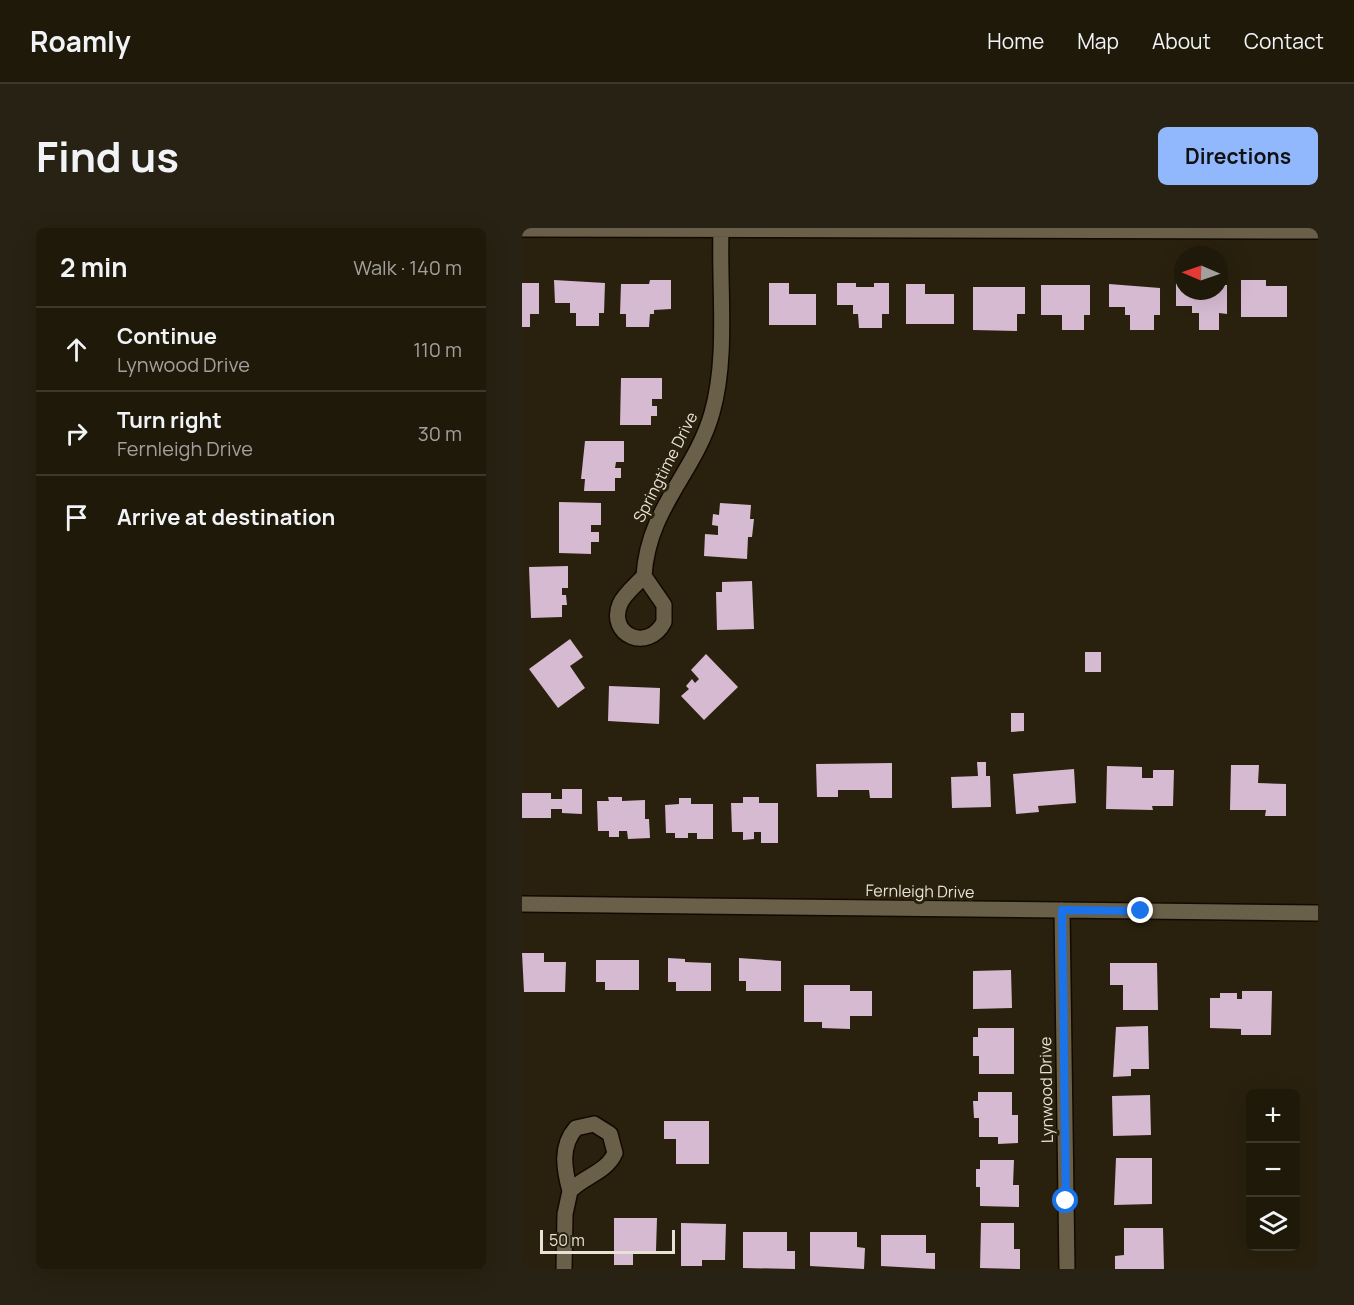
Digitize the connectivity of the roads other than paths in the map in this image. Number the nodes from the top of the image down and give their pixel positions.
1 (522, 229) edge
2 (721, 231) junction
3 (1318, 231) edge
4 (644, 576) dead end
5 (522, 904) edge
6 (1062, 910) junction
7 (1318, 913) edge
8 (570, 1191) dead end
9 (564, 1269) edge
10 (1067, 1269) edge

1 - 2 street
2 - 3 street
2 - 4 street, Springtime Drive
5 - 6 street, Fernleigh Drive
6 - 7 street, Fernleigh Drive
6 - 10 street, Lynwood Drive
8 - 9 street

